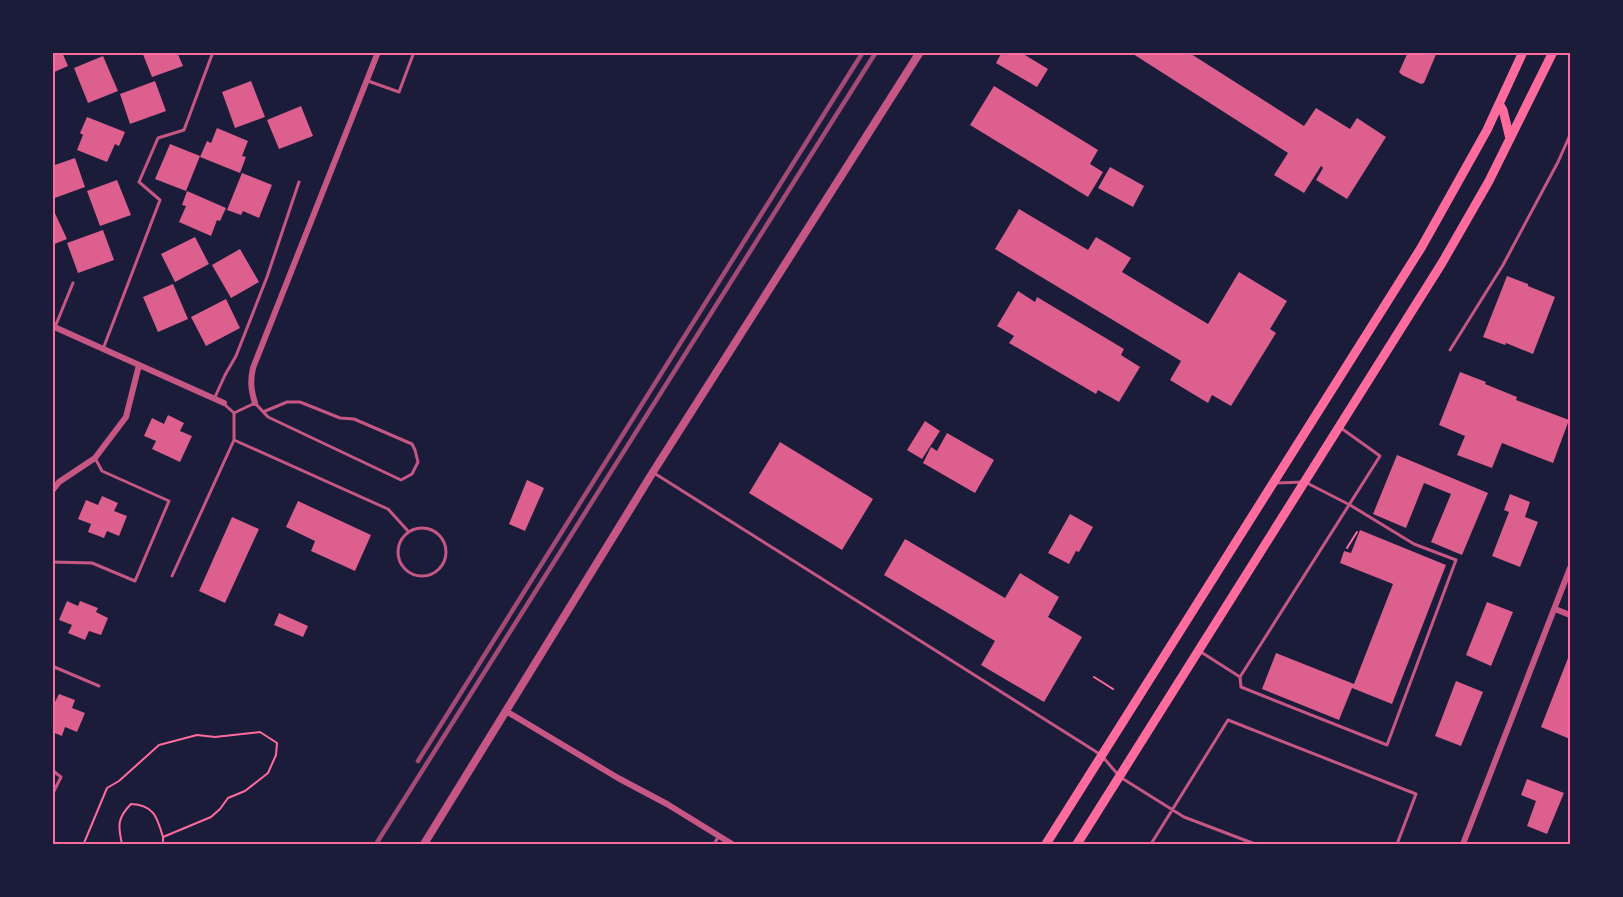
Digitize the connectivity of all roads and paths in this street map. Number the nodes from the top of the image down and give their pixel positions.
1 (213, 52) edge
2 (378, 52) edge
3 (414, 52) edge
4 (920, 52) edge
5 (1523, 52) edge
6 (1553, 52) edge
7 (368, 81) junction
8 (1499, 104) junction
9 (1570, 135) edge
10 (1510, 140) junction
11 (298, 182) dead end
12 (73, 284) dead end
13 (54, 327) edge
14 (103, 349) junction
15 (1450, 350) dead end
16 (139, 365) junction
17 (214, 399) junction
18 (224, 403) joint
19 (255, 403) junction
20 (263, 412) junction
21 (234, 413) junction
22 (1340, 427) junction
23 (234, 440) junction
24 (95, 458) junction
25 (653, 472) junction
26 (1305, 482) junction
27 (1274, 483) junction
28 (53, 488) edge
29 (1350, 505) junction
30 (408, 531) junction
31 (1357, 532) dead end
32 (1347, 548) dead end
33 (52, 562) edge
34 (1570, 567) edge
35 (172, 576) dead end
36 (1555, 609) junction
37 (1570, 615) edge
38 (1199, 651) junction
39 (52, 666) edge
40 (1094, 677) dead end
41 (1240, 677) junction
42 (99, 686) dead end
43 (1113, 689) dead end
44 (506, 711) junction
45 (1102, 756) junction
46 (52, 770) edge
47 (1120, 777) junction
48 (52, 795) edge
49 (1174, 810) junction
50 (719, 836) junction
51 (163, 837) junction
52 (87, 844) edge
53 (122, 844) edge
54 (163, 844) edge
55 (424, 844) edge
56 (714, 844) edge
57 (732, 844) edge
58 (1046, 844) edge
59 (1077, 844) edge
60 (1151, 844) edge
61 (1255, 844) edge
62 (1397, 844) edge
63 (1463, 844) edge

1 - 14 lane
2 - 7 street
3 - 7 lane
4 - 25 street
5 - 8 main road
6 - 10 main road
7 - 19 street
8 - 10 main road
8 - 27 main road
9 - 15 lane
10 - 22 main road
11 - 17 lane
12 - 13 lane
13 - 14 street
14 - 16 street
16 - 17 street
16 - 24 street
17 - 18 street
18 - 21 lane
19 - 20 lane
19 - 21 lane
20 - 20 lane
21 - 23 lane
22 - 26 main road
22 - 29 lane
23 - 30 lane
23 - 35 lane
24 - 28 street
24 - 33 lane
25 - 44 street
25 - 45 lane
26 - 27 lane
26 - 29 lane
26 - 38 main road
27 - 45 main road
29 - 41 lane
29 - 41 lane
30 - 30 lane
31 - 32 path
34 - 36 street
36 - 37 street
36 - 63 street
38 - 41 lane
38 - 47 main road
39 - 42 lane
40 - 43 path
44 - 50 street
44 - 55 street
45 - 47 lane
45 - 58 main road
46 - 48 lane
47 - 49 lane
47 - 59 main road
49 - 60 lane
49 - 61 lane
49 - 62 lane
50 - 56 lane
50 - 57 street
51 - 52 path
51 - 53 path
51 - 54 path

